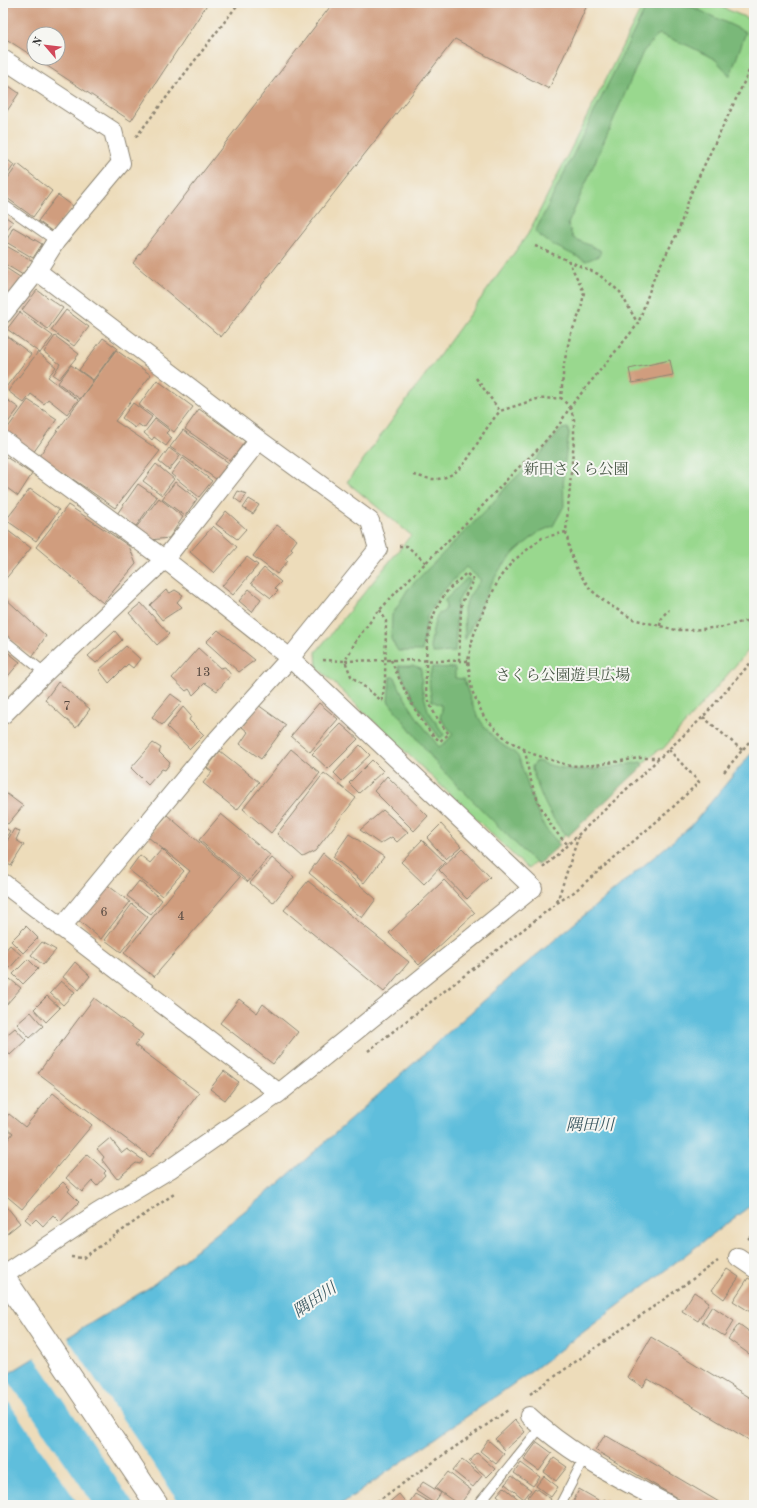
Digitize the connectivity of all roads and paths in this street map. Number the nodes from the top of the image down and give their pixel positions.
1 (240, 3) edge
2 (754, 58) edge
3 (3, 59) edge
4 (136, 137) dead end
5 (3, 204) edge
6 (56, 241) junction
7 (536, 246) dead end
8 (567, 259) junction
9 (37, 271) junction
10 (3, 314) edge
11 (638, 324) junction
12 (476, 378) dead end
13 (561, 398) junction
14 (570, 407) junction
15 (500, 411) junction
16 (3, 440) edge
17 (259, 440) junction
18 (414, 475) dead end
19 (566, 532) junction
20 (407, 546) dead end
21 (165, 559) junction
22 (426, 563) junction
23 (380, 610) junction
24 (669, 610) dead end
25 (754, 617) edge
26 (660, 626) junction
27 (3, 639) edge
28 (290, 658) junction
29 (754, 659) edge
30 (317, 660) dead end
31 (386, 660) junction
32 (391, 660) junction
33 (426, 660) junction
34 (346, 661) junction
35 (459, 661) junction
36 (468, 661) junction
37 (45, 672) junction
38 (3, 715) edge
39 (703, 717) junction
40 (754, 736) edge
41 (524, 750) junction
42 (669, 750) junction
43 (742, 750) junction
44 (659, 758) junction
45 (724, 772) dead end
46 (579, 833) junction
47 (567, 844) junction
48 (543, 867) dead end
49 (3, 883) edge
50 (62, 928) junction
51 (280, 1093) junction
52 (754, 1234) edge
53 (735, 1252) junction
54 (754, 1268) edge
55 (5, 1279) edge
56 (530, 1394) dead end
57 (511, 1408) dead end
58 (535, 1422) joint
59 (584, 1459) junction
60 (157, 1505) edge
61 (372, 1505) edge
62 (478, 1505) edge
63 (560, 1505) edge
64 (669, 1505) edge

1 - 4 path
2 - 11 path
3 - 6 street
5 - 6 lane
6 - 9 street
7 - 8 path
8 - 11 path
8 - 13 path
9 - 10 street
9 - 17 street
11 - 14 path
12 - 15 path
13 - 14 path
13 - 15 path
14 - 19 path
14 - 22 path
15 - 18 path
16 - 21 street
17 - 21 street
17 - 28 street
19 - 26 path
19 - 36 path
20 - 22 path
21 - 28 street
21 - 37 street
22 - 23 path
23 - 31 path
23 - 34 path
24 - 26 path
25 - 26 path
27 - 37 lane
28 - 50 street
28 - 51 street
29 - 39 path
30 - 34 path
31 - 32 path
31 - 34 path
31 - 34 path
32 - 33 path
32 - 33 path
33 - 35 path
33 - 35 path
35 - 36 path
36 - 41 path
37 - 38 street
39 - 42 path
39 - 43 path
40 - 43 path
41 - 44 path
41 - 47 path
42 - 44 path
42 - 46 path
43 - 45 path
44 - 46 path
46 - 47 path
47 - 48 path
49 - 50 street
50 - 51 street
51 - 55 street
52 - 53 path
53 - 54 street
53 - 56 path
55 - 60 street
57 - 61 path
58 - 59 street
58 - 62 lane
59 - 63 lane
59 - 64 street

